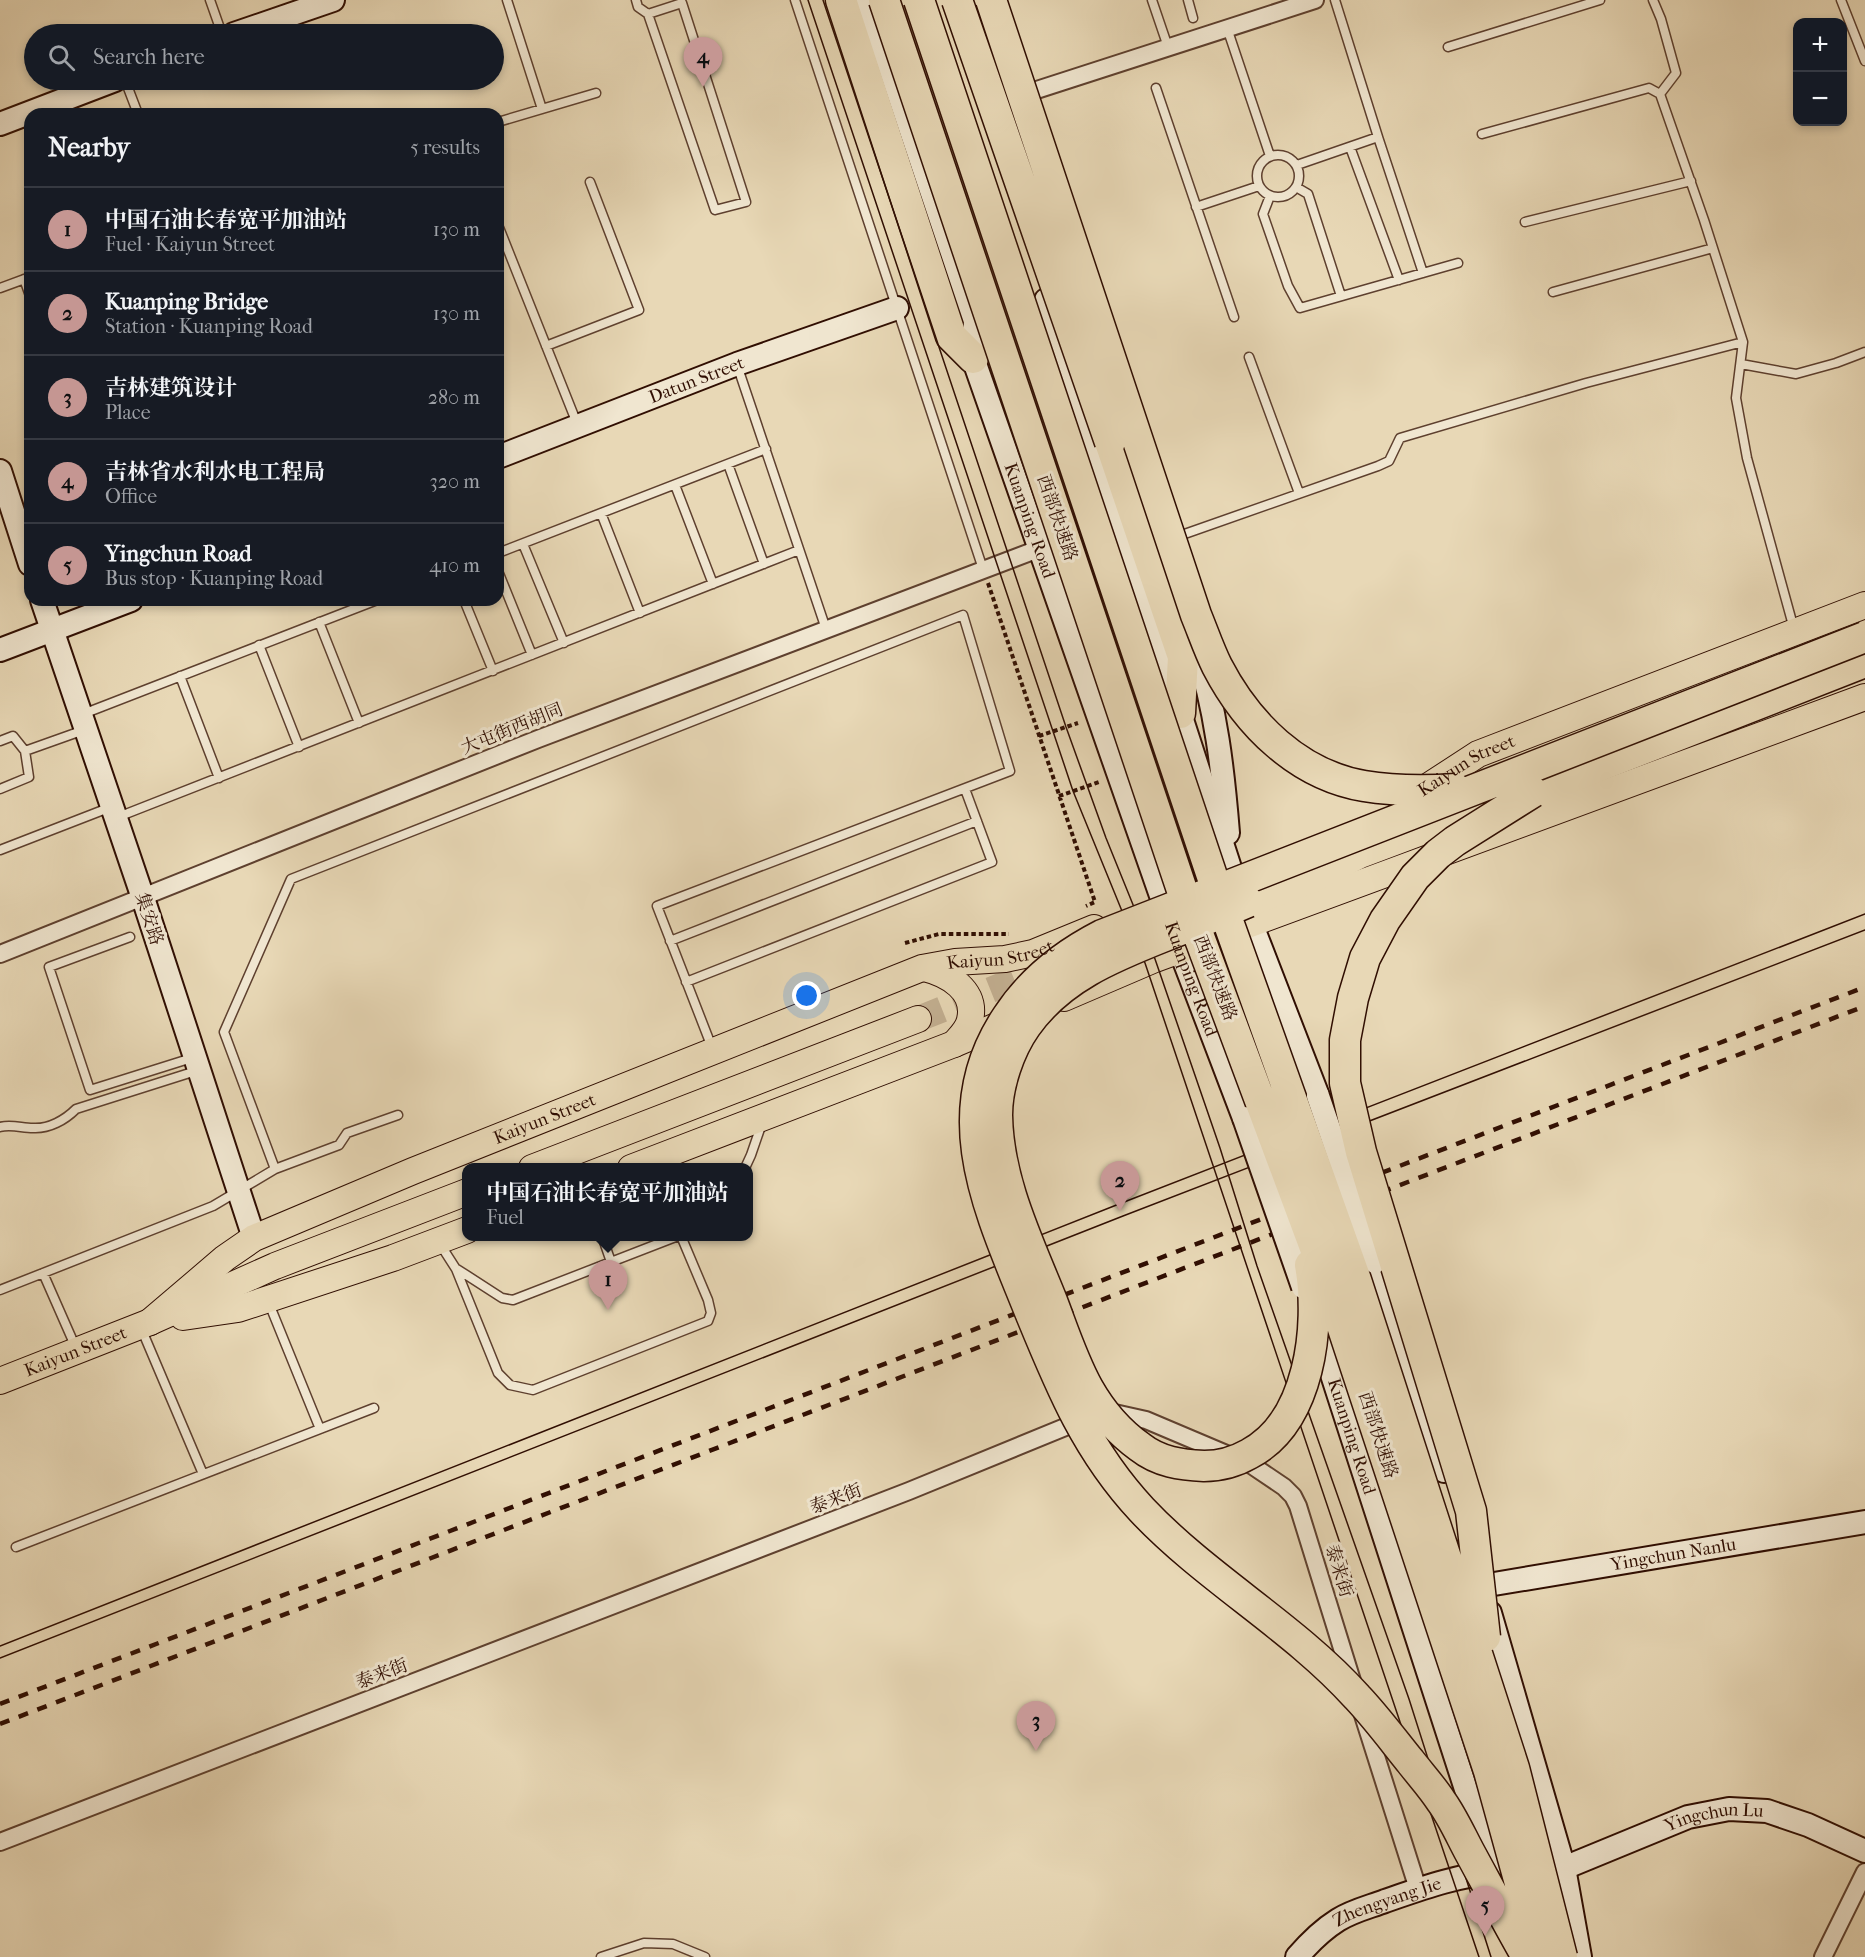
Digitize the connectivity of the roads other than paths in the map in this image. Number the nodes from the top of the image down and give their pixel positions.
1 (210, 0) edge
2 (333, 0) edge
3 (507, 0) edge
4 (636, 0) edge
5 (795, 0) edge
6 (842, 0) edge
7 (867, 0) edge
8 (884, 0) edge
9 (919, 0) edge
10 (946, 0) edge
11 (957, 0) edge
12 (991, 0) edge
13 (1152, 0) edge
14 (1188, 0) edge
15 (1314, 0) edge
16 (1335, 0) edge
17 (1600, 0) edge
18 (1653, 0) edge
19 (1840, 0) edge
20 (648, 15) junction
21 (1193, 18) dead end
22 (218, 24) edge
23 (263, 24) edge
24 (1227, 28) junction
25 (1860, 37) edge
26 (1168, 47) junction
27 (1448, 47) dead end
28 (1865, 61) edge
29 (1156, 88) dead end
30 (89, 90) edge
31 (129, 90) edge
32 (596, 93) dead end
33 (1660, 94) junction
34 (42, 108) edge
35 (136, 108) edge
36 (983, 108) junction
37 (542, 109) junction
38 (24, 115) edge
39 (504, 120) edge
40 (0, 124) edge
41 (1482, 134) dead end
42 (1378, 137) junction
43 (1350, 147) junction
44 (1270, 156) junction
45 (1297, 165) junction
46 (1691, 181) junction
47 (590, 182) dead end
48 (1258, 186) junction
49 (1296, 188) junction
50 (1270, 196) junction
51 (1196, 207) junction
52 (1525, 222) dead end
53 (504, 240) edge
54 (1713, 248) junction
55 (1458, 263) dead end
56 (1423, 273) junction
57 (24, 279) edge
58 (1400, 280) junction
59 (0, 288) edge
60 (1553, 292) dead end
61 (1341, 296) junction
62 (897, 308) junction
63 (1234, 317) dead end
64 (1743, 342) junction
65 (546, 346) junction
66 (1865, 352) edge
67 (1250, 357) dead end
68 (973, 358) junction
69 (737, 364) junction
70 (1740, 364) junction
71 (578, 426) junction
72 (765, 449) junction
73 (504, 455) edge
74 (728, 464) junction
75 (0, 471) edge
76 (675, 485) junction
77 (1299, 493) junction
78 (601, 513) junction
79 (1160, 542) junction
80 (523, 544) junction
81 (24, 545) edge
82 (1041, 548) junction
83 (799, 550) junction
84 (504, 551) edge
85 (764, 564) junction
86 (983, 568) junction
87 (713, 584) junction
88 (504, 586) edge
89 (1865, 605) edge
90 (44, 606) edge
91 (116, 606) edge
92 (361, 606) edge
93 (466, 606) edge
94 (640, 613) junction
95 (319, 622) junction
96 (826, 629) junction
97 (51, 631) junction
98 (1795, 631) junction
99 (1865, 632) edge
100 (564, 643) junction
101 (259, 645) junction
102 (0, 650) edge
103 (1863, 654) edge
104 (532, 655) junction
105 (493, 671) junction
106 (180, 676) junction
107 (1865, 697) edge
108 (1180, 713) junction
109 (83, 722) junction
110 (359, 723) junction
111 (0, 741) edge
112 (299, 747) junction
113 (25, 751) junction
114 (219, 778) junction
115 (0, 789) edge
116 (965, 789) junction
117 (1507, 791) junction
118 (113, 813) junction
119 (977, 821) junction
120 (0, 850) edge
121 (1231, 871) junction
122 (142, 898) junction
123 (1162, 900) junction
124 (1251, 924) junction
125 (130, 937) dead end
126 (670, 940) junction
127 (1180, 950) junction
128 (0, 954) edge
129 (922, 968) junction
130 (686, 982) junction
131 (918, 1020) tunnel mouth
132 (954, 1044) junction
133 (713, 1050) junction
134 (197, 1063) junction
135 (398, 1115) dead end
136 (764, 1117) junction
137 (0, 1127) edge
138 (543, 1163) edge
139 (642, 1163) edge
140 (747, 1163) edge
141 (275, 1169) junction
142 (239, 1190) junction
143 (462, 1194) edge
144 (1298, 1200) junction
145 (462, 1232) edge
146 (254, 1238) junction
147 (438, 1241) junction
148 (604, 1241) edge
149 (666, 1241) edge
150 (681, 1241) edge
151 (611, 1262) junction
152 (456, 1269) junction
153 (43, 1273) junction
154 (0, 1290) edge
155 (267, 1299) junction
156 (145, 1324) junction
157 (77, 1351) junction
158 (0, 1381) edge
159 (374, 1408) dead end
160 (320, 1429) junction
161 (203, 1474) junction
162 (1865, 1522) edge
163 (16, 1547) dead end
164 (1482, 1586) junction
165 (1490, 1693) junction
166 (0, 1842) edge
167 (1865, 1851) edge
168 (1564, 1868) junction
169 (1492, 1872) junction
170 (1865, 1872) edge
171 (1418, 1889) junction
172 (601, 1957) edge
173 (705, 1957) edge
174 (1297, 1957) edge
175 (1518, 1957) edge
176 (1527, 1957) edge
177 (1540, 1957) edge
178 (1562, 1957) edge
179 (1580, 1957) edge
180 (1823, 1957) edge

1 - 22 lane
2 - 23 main road
3 - 37 lane
4 - 20 lane
5 - 62 lane
6 - 68 highway
7 - 68 main road, Kuanping Road
8 - 144 highway, 西部快速路, bridge
9 - 165 highway, 西部快速路, bridge
10 - 36 main road
11 - 108 highway, bridge
12 - 117 highway, bridge
13 - 26 lane
14 - 21 lane
15 - 24 street
16 - 42 lane
17 - 27 lane
18 - 33 lane
19 - 25 lane
20 - 20 lane
24 - 26 street
24 - 44 lane
25 - 28 lane
26 - 36 street
29 - 51 lane
30 - 34 main road
31 - 35 lane
32 - 37 lane
33 - 41 lane
33 - 46 lane
36 - 79 main road
36 - 108 main road
37 - 39 lane
38 - 40 main road
42 - 43 lane
42 - 56 lane
43 - 45 lane
43 - 58 lane
44 - 45 lane
44 - 48 lane
45 - 49 lane
46 - 52 lane
46 - 54 lane
47 - 65 lane
48 - 50 lane
48 - 51 lane
49 - 50 lane
49 - 61 lane
50 - 61 lane
51 - 63 lane
53 - 65 lane
54 - 60 lane
54 - 64 lane
55 - 56 lane
56 - 58 lane
57 - 59 lane
58 - 61 lane
62 - 69 main road, Datun Street
62 - 86 lane
64 - 70 lane
64 - 77 lane
65 - 71 lane
66 - 70 lane
67 - 77 lane
68 - 82 main road, Kuanping Road
69 - 71 main road, Datun Street
69 - 72 lane
70 - 98 lane
71 - 73 main road, Datun Street
72 - 74 lane
72 - 83 lane
74 - 76 lane
74 - 85 lane
75 - 81 main road
76 - 78 lane
76 - 87 lane
77 - 79 lane
78 - 80 lane
78 - 94 lane
79 - 121 main road
80 - 84 lane
80 - 100 lane
82 - 86 street, 大屯街西胡同
82 - 123 main road, Kuanping Road
83 - 85 lane
83 - 96 lane
85 - 87 lane
86 - 96 street, 大屯街西胡同
87 - 94 lane
88 - 104 lane
89 - 98 main road, Kaiyun Street
90 - 97 main road, 集安路
91 - 97 main road
92 - 95 lane
93 - 105 lane
94 - 100 lane
95 - 101 lane
95 - 110 lane
96 - 122 street, 大屯街西胡同
97 - 102 main road
97 - 109 main road, 集安路
98 - 121 main road, Kaiyun Street
99 - 103 main road
100 - 104 lane
101 - 106 lane
101 - 112 lane
103 - 117 highway, bridge
103 - 117 highway
104 - 105 lane
105 - 110 lane
106 - 109 lane
106 - 114 lane
107 - 124 main road
108 - 121 main road
109 - 113 lane
109 - 118 main road, 集安路
110 - 112 lane
111 - 113 lane
112 - 114 lane
113 - 115 lane
114 - 118 lane
116 - 119 lane
116 - 126 lane
116 - 141 lane
117 - 144 highway, bridge
117 - 165 highway, bridge
117 - 176 highway, bridge
118 - 120 lane
118 - 122 main road, 集安路
119 - 126 lane
119 - 130 lane
121 - 123 main road, Kaiyun Street
121 - 124 main road
122 - 128 street, 大屯街西胡同
122 - 134 main road, 集安路
123 - 127 main road, Kuanping Road
123 - 129 main road, Kaiyun Street
124 - 127 main road
124 - 164 main road, bridge
125 - 134 lane
126 - 130 lane
127 - 132 main road
127 - 169 main road, Kuanping Road, bridge
129 - 132 main road
129 - 133 main road, Kaiyun Street
130 - 133 lane
131 - 138 main road
132 - 136 main road
133 - 146 main road, Kaiyun Street
134 - 137 lane
134 - 142 main road, 集安路
135 - 141 lane
136 - 139 main road
136 - 140 lane
141 - 142 lane
142 - 146 main road, 集安路
142 - 153 lane
143 - 156 main road, Kaiyun Street
144 - 177 highway, 西部快速路, bridge
145 - 147 main road, Kaiyun Street
146 - 156 main road, Kaiyun Street
147 - 152 lane
147 - 155 main road, Kaiyun Street
148 - 151 lane
149 - 151 lane
150 - 152 lane
151 - 152 lane
153 - 154 lane
153 - 157 lane
155 - 156 main road, Kaiyun Street
155 - 160 lane
156 - 157 main road, Kaiyun Street
156 - 161 lane
157 - 158 main road, Kaiyun Street
159 - 160 lane
160 - 161 lane
161 - 163 lane
162 - 164 main road, Yingchun Nanlu
164 - 168 main road
165 - 178 highway, 西部快速路, bridge
166 - 171 street, 泰来街
167 - 168 main road, Yingchun Lu
168 - 169 main road, Zhengyang Jie
168 - 179 main road
169 - 171 main road, Zhengyang Jie
169 - 175 main road, Kuanping Road
170 - 180 street
171 - 174 main road, Zhengyang Jie
172 - 173 lane

